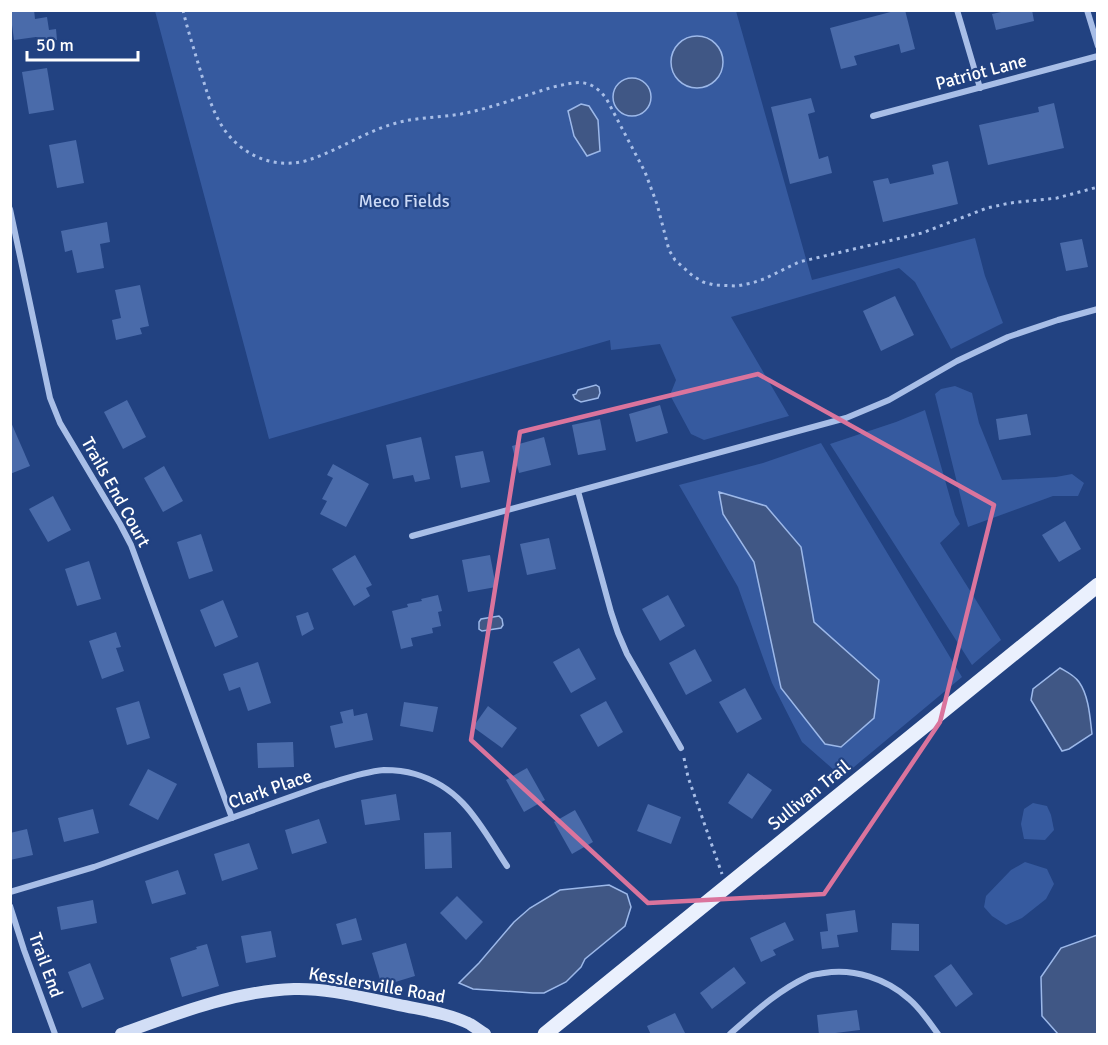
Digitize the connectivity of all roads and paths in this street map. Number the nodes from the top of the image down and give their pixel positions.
1 (183, 10) edge
2 (957, 10) edge
3 (1087, 10) edge
4 (1098, 46) edge
5 (1098, 56) edge
6 (980, 88) junction
7 (873, 116) dead end
8 (1098, 187) edge
9 (10, 209) edge
10 (1098, 309) edge
11 (578, 491) junction
12 (412, 536) dead end
13 (1098, 585) edge
14 (681, 748) joint
15 (232, 818) junction
16 (507, 866) dead end
17 (726, 887) junction
18 (10, 892) edge
19 (10, 906) edge
20 (56, 1035) edge
21 (121, 1035) edge
22 (484, 1035) edge
23 (545, 1035) edge
24 (730, 1035) edge
25 (938, 1035) edge

1 - 8 path
2 - 6 street
3 - 4 street
5 - 6 street, Patriot Lane
6 - 7 street, Patriot Lane
9 - 15 street, Trails End Court
10 - 11 street
11 - 12 street
11 - 14 street
13 - 17 main road, Sullivan Trail
14 - 17 path
15 - 16 street, Clark Place
15 - 18 street, Clark Place
17 - 23 main road, Sullivan Trail
19 - 20 street, Trail End
21 - 22 main road, Kesslersville Road
24 - 25 street

